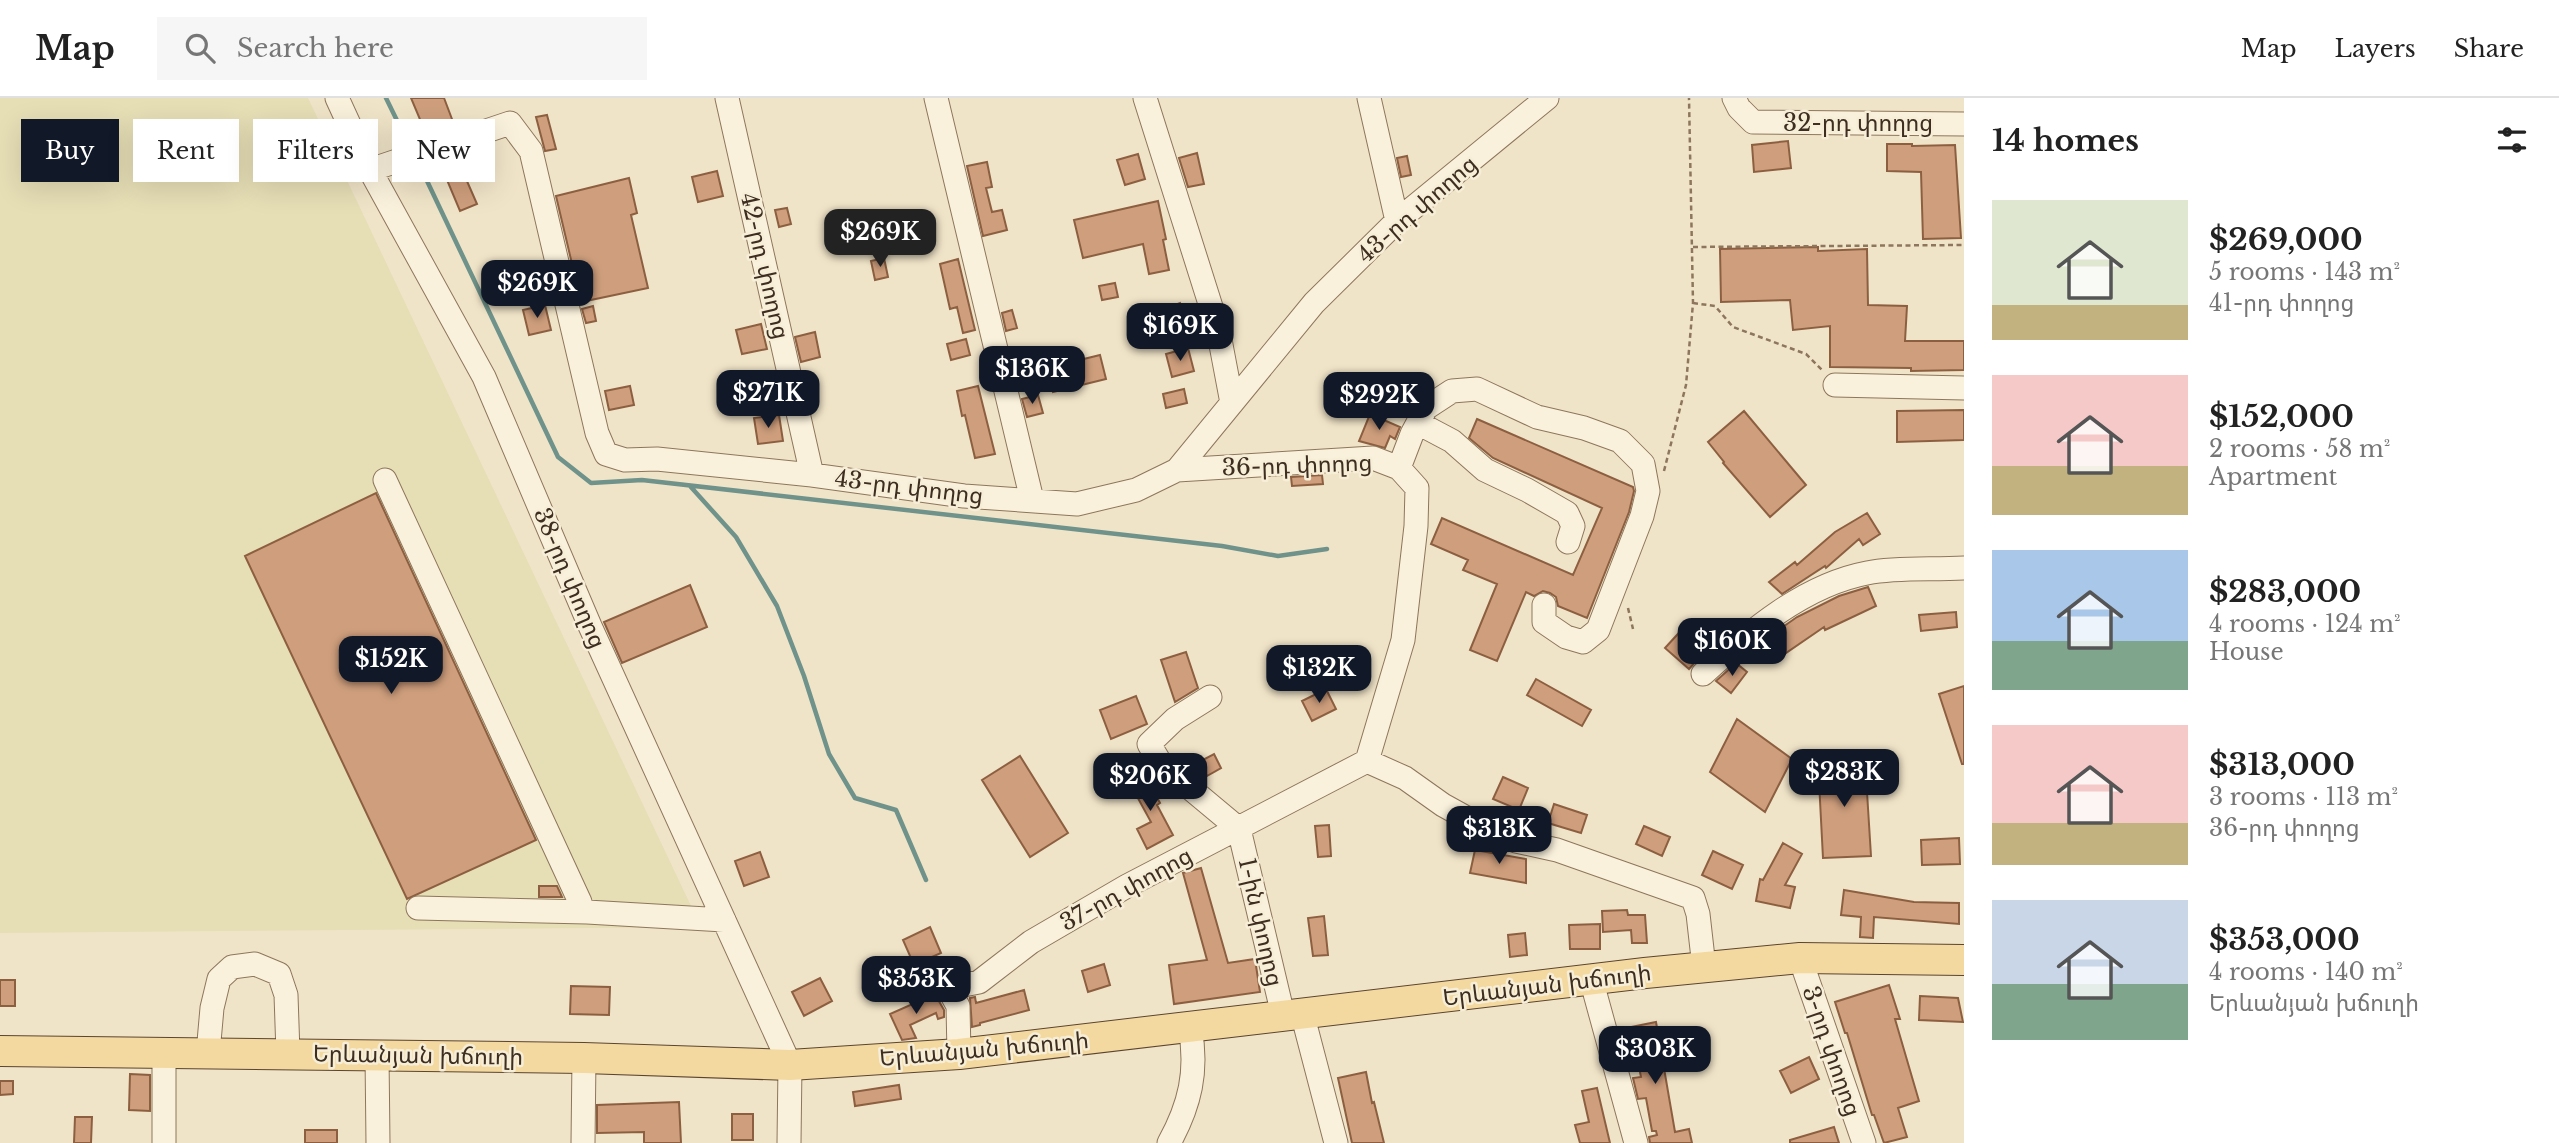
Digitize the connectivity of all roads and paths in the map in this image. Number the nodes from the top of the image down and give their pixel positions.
1 (337, 98) edge
2 (727, 98) edge
3 (936, 98) edge
4 (1145, 98) edge
5 (1369, 98) edge
6 (1547, 98) edge
7 (1689, 98) edge
8 (1734, 98) edge
9 (347, 119) edge
10 (1964, 124) edge
11 (378, 167) edge
12 (377, 182) edge
13 (1397, 221) junction
14 (1964, 245) edge
15 (1693, 247) junction
16 (1693, 303) junction
17 (1835, 385) joint
18 (1964, 388) edge
19 (1232, 403) junction
20 (1418, 423) junction
21 (1399, 468) junction
22 (1177, 470) junction
23 (812, 475) junction
24 (1663, 479) dead end
25 (385, 480) dead end
26 (1032, 500) junction
27 (1568, 542) dead end
28 (1964, 568) edge
29 (1627, 601) dead end
30 (1544, 605) dead end
31 (1633, 629) dead end
32 (1703, 674) dead end
33 (1210, 697) dead end
34 (1367, 761) junction
35 (1239, 829) junction
36 (418, 908) dead end
37 (579, 912) junction
38 (724, 920) junction
39 (1800, 958) junction
40 (1964, 960) edge
41 (1704, 967) junction
42 (1591, 979) junction
43 (1292, 1014) junction
44 (1190, 1028) junction
45 (0, 1051) edge
46 (164, 1052) junction
47 (208, 1052) junction
48 (288, 1054) junction
49 (959, 1054) junction
50 (377, 1055) junction
51 (584, 1058) junction
52 (790, 1065) junction
53 (164, 1143) edge
54 (378, 1143) edge
55 (583, 1143) edge
56 (789, 1143) edge
57 (1169, 1143) edge
58 (1336, 1143) edge
59 (1636, 1143) edge
60 (1864, 1143) edge

1 - 9 street, 38-րդ փողոց
2 - 23 street, 42-րդ փողոց
3 - 26 street
4 - 19 street
5 - 13 street
6 - 13 street, 43-րդ փողոց
7 - 15 path
8 - 10 street, 32-րդ փողոց
11 - 23 street, 43-րդ փողոց
12 - 38 street, 38-րդ փողոց
13 - 19 street, 43-րդ փողոց
14 - 15 path
15 - 16 path
16 - 17 path
16 - 24 path
17 - 18 street
19 - 22 street, 43-րդ փողոց
20 - 21 street
20 - 27 street
20 - 30 street
21 - 22 street, 36-րդ փողոց
21 - 34 street, 36-րդ փողոց
22 - 26 street, 43-րդ փողոց
23 - 26 street, 43-րդ փողոց
25 - 37 street
28 - 32 street
29 - 31 path
33 - 35 street
34 - 35 street, 37-րդ փողոց
34 - 41 street
35 - 43 street, 1-ին փողոց
35 - 49 street, 37-րդ փողոց
36 - 37 street
37 - 38 street
38 - 52 street, 38-րդ փողոց
39 - 40 main road, Երևանյան խճուղի
39 - 41 main road, Երևանյան խճուղի
39 - 60 street, 3-րդ փողոց
41 - 42 main road, Երևանյան խճուղի
42 - 43 main road, Երևանյան խճուղի
42 - 59 street
43 - 44 main road, Երևանյան խճուղի
43 - 58 street, 1-ին փողոց
44 - 49 main road, Երևանյան խճուղի
44 - 57 street
45 - 46 main road, Երևանյան խճուղի
46 - 47 main road, Երևանյան խճուղի
46 - 53 street
47 - 48 main road, Երևանյան խճուղի
47 - 48 street
48 - 50 main road, Երևանյան խճուղի
49 - 52 main road, Երևանյան խճուղի
50 - 51 main road, Երևանյան խճուղի
50 - 54 street
51 - 52 main road, Երևանյան խճուղի
51 - 55 street
52 - 56 street

